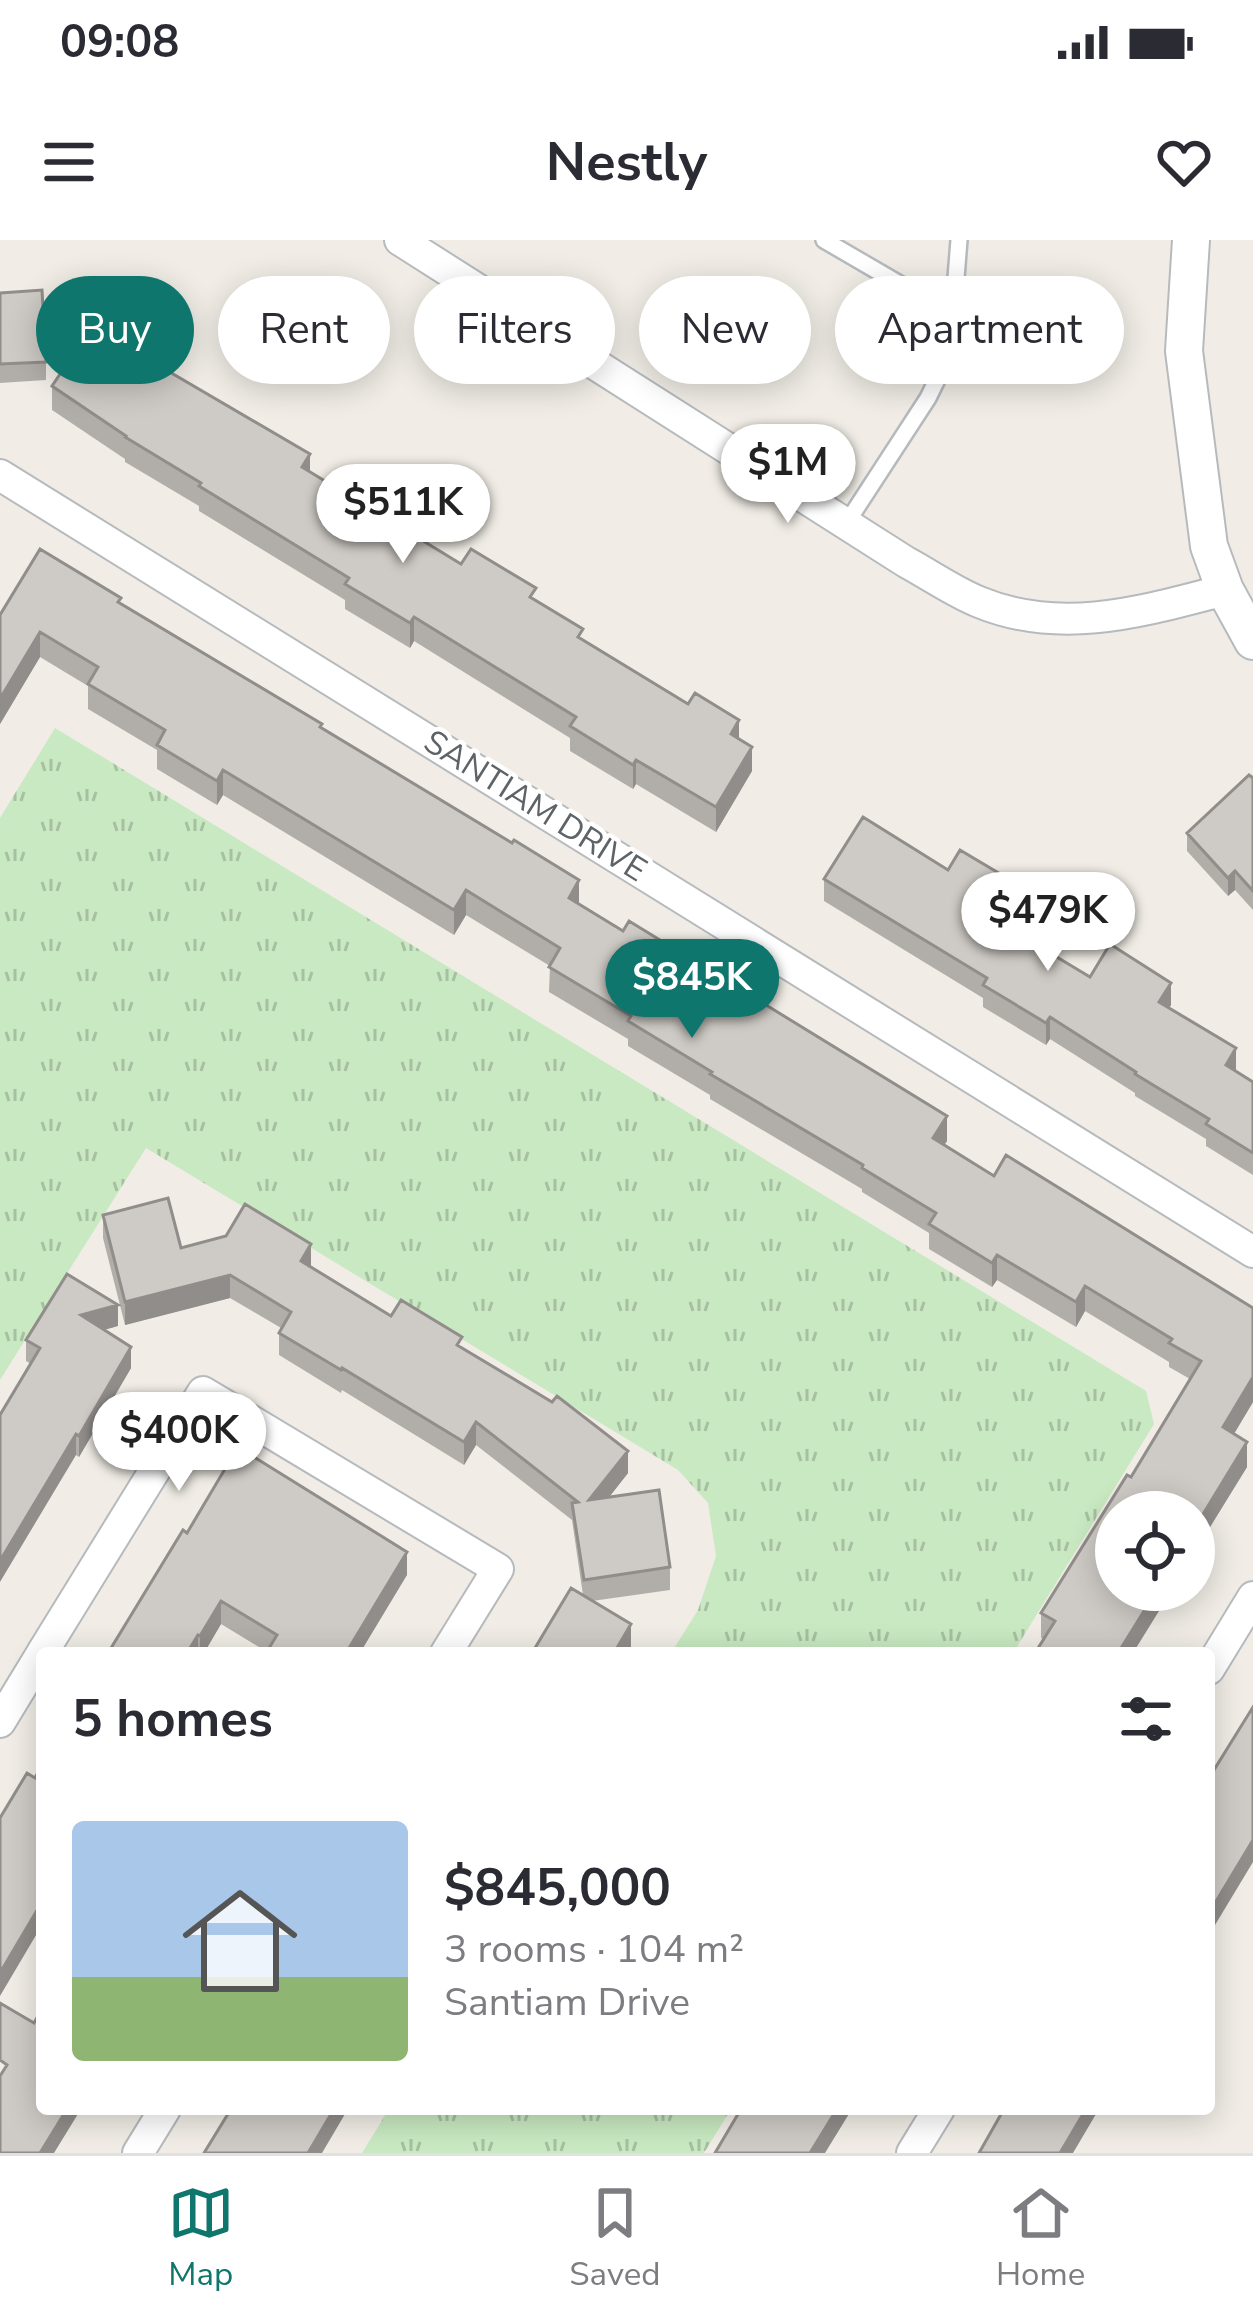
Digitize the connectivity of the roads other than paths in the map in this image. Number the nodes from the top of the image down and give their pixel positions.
1 (400, 240) edge
2 (824, 240) edge
3 (959, 240) edge
4 (1191, 240) edge
5 (886, 276) edge
6 (957, 276) edge
7 (935, 384) edge
8 (0, 475) edge
9 (846, 524) junction
10 (1225, 590) junction
11 (1253, 641) edge
12 (1253, 1252) edge
13 (1253, 1597) edge
14 (46, 1647) edge
15 (450, 1647) edge
16 (1215, 1659) edge
17 (36, 1663) edge
18 (0, 1722) edge
19 (161, 2115) edge
20 (935, 2115) edge
21 (138, 2153) edge
22 (912, 2153) edge

1 - 9 street
2 - 5 lane
3 - 6 lane
4 - 10 street
7 - 9 lane
8 - 12 street, SANTIAM DRIVE
9 - 10 street
10 - 11 street
13 - 16 street
14 - 15 street
17 - 18 street
19 - 21 street
20 - 22 street

